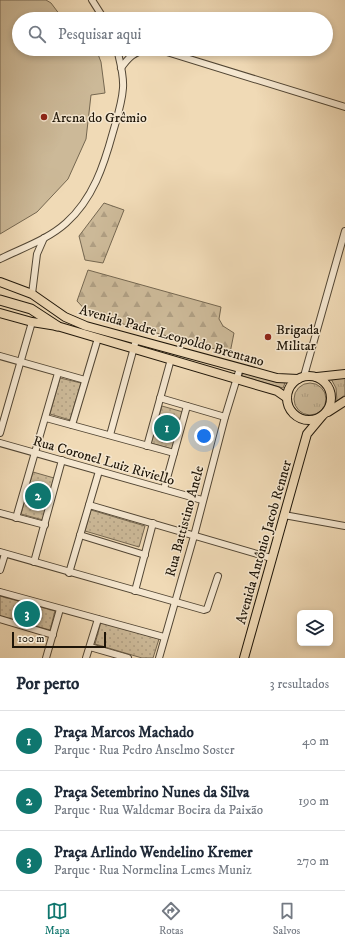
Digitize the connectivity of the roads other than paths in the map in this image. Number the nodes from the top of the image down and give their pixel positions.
1 (92, 0) edge
2 (100, 12) edge
3 (118, 56) edge
4 (130, 56) edge
5 (180, 56) edge
6 (121, 68) junction
7 (345, 107) edge
8 (345, 231) edge
9 (44, 238) junction
10 (0, 260) edge
11 (0, 282) edge
12 (32, 294) junction
13 (0, 300) edge
14 (0, 313) edge
15 (32, 322) junction
16 (57, 326) junction
17 (84, 330) junction
18 (98, 338) junction
19 (135, 344) junction
20 (0, 356) edge
21 (171, 359) junction
22 (20, 362) junction
23 (218, 362) junction
24 (240, 368) junction
25 (58, 372) junction
26 (215, 372) junction
27 (345, 374) edge
28 (318, 377) junction
29 (301, 378) junction
30 (236, 379) junction
31 (85, 380) junction
32 (160, 398) junction
33 (287, 398) junction
34 (345, 401) edge
35 (187, 406) junction
36 (325, 414) junction
37 (225, 417) junction
38 (46, 418) junction
39 (302, 419) junction
40 (72, 425) junction
41 (0, 433) edge
42 (307, 434) junction
43 (110, 436) junction
44 (0, 443) edge
45 (147, 446) junction
46 (36, 453) junction
47 (174, 453) junction
48 (62, 460) junction
49 (99, 471) junction
50 (164, 489) junction
51 (202, 500) junction
52 (89, 505) junction
53 (0, 513) edge
54 (284, 515) junction
55 (16, 518) junction
56 (153, 523) junction
57 (45, 525) junction
58 (345, 526) edge
59 (80, 535) junction
60 (194, 536) junction
61 (2, 553) edge
62 (145, 555) junction
63 (271, 558) junction
64 (34, 562) junction
65 (0, 570) edge
66 (68, 573) junction
67 (218, 576) dead end
68 (134, 591) junction
69 (0, 592) edge
70 (174, 602) junction
71 (60, 609) junction
72 (0, 619) edge
73 (98, 619) junction
74 (53, 635) junction
75 (164, 637) junction
76 (90, 647) junction
77 (46, 658) edge
78 (86, 658) edge
79 (128, 658) edge
80 (159, 658) edge
81 (244, 658) edge

1 - 2 street
3 - 6 street
4 - 6 street
5 - 7 street
6 - 9 street
8 - 29 street
9 - 10 street
9 - 12 street
11 - 12 main road, Avenida Padre Leopoldo Brentano
12 - 17 main road, Avenida Padre Leopoldo Brentano
13 - 16 highway
14 - 15 main road, Avenida Padre Leopoldo Brentano
15 - 16 main road, Avenida Padre Leopoldo Brentano
15 - 22 street
16 - 17 main road, Avenida Padre Leopoldo Brentano
17 - 18 main road, Avenida Padre Leopoldo Brentano
17 - 19 main road, Avenida Padre Leopoldo Brentano
18 - 19 main road, Avenida Padre Leopoldo Brentano
18 - 31 street
19 - 21 main road, Avenida Padre Leopoldo Brentano
19 - 23 main road, Avenida Padre Leopoldo Brentano
19 - 43 street
20 - 22 street
21 - 26 main road, Avenida Padre Leopoldo Brentano
21 - 32 street
22 - 25 street
22 - 41 street
23 - 24 main road, Avenida Padre Leopoldo Brentano
23 - 26 main road
24 - 29 main road, Avenida Padre Leopoldo Brentano
24 - 30 street, Rua Battistino Anele
25 - 31 street
25 - 38 street
26 - 30 main road, Avenida Padre Leopoldo Brentano
27 - 28 main road
28 - 29 main road
28 - 36 main road
29 - 33 main road
30 - 33 main road, Avenida Padre Leopoldo Brentano
30 - 37 street, Rua Battistino Anele
31 - 40 street
32 - 35 street
32 - 45 street
33 - 39 main road
34 - 36 main road
35 - 37 street
35 - 47 street
36 - 39 main road
36 - 42 main road, Avenida Antônio Jacob Renner
37 - 51 street, Rua Battistino Anele
38 - 40 street
38 - 46 street
39 - 42 main road
40 - 43 street
42 - 54 main road, Avenida Antônio Jacob Renner
43 - 45 street
44 - 46 street, Rua Coronel Luiz Riviello
45 - 47 street
46 - 48 street, Rua Coronel Luiz Riviello
46 - 55 street
47 - 50 street
48 - 49 street, Rua Coronel Luiz Riviello
48 - 57 street
49 - 50 street, Rua Coronel Luiz Riviello
49 - 52 street
50 - 51 street, Rua Coronel Luiz Riviello
51 - 60 street, Rua Battistino Anele
52 - 56 street
52 - 59 street
53 - 55 street
54 - 58 street
54 - 63 main road, Avenida Antônio Jacob Renner
55 - 57 street
56 - 60 street
56 - 62 street
57 - 64 street
59 - 62 street
59 - 66 street
60 - 63 street
60 - 70 street, Rua Battistino Anele
61 - 64 street
61 - 65 street
62 - 68 street
63 - 81 main road, Avenida Antônio Jacob Renner
64 - 66 street
66 - 68 street
67 - 70 street
68 - 70 street
69 - 71 street
70 - 75 street, Rua Battistino Anele
71 - 73 street
71 - 74 street
72 - 74 street
73 - 75 street
73 - 76 street
74 - 77 street
75 - 80 street, Rua Battistino Anele
76 - 78 street
76 - 79 street

